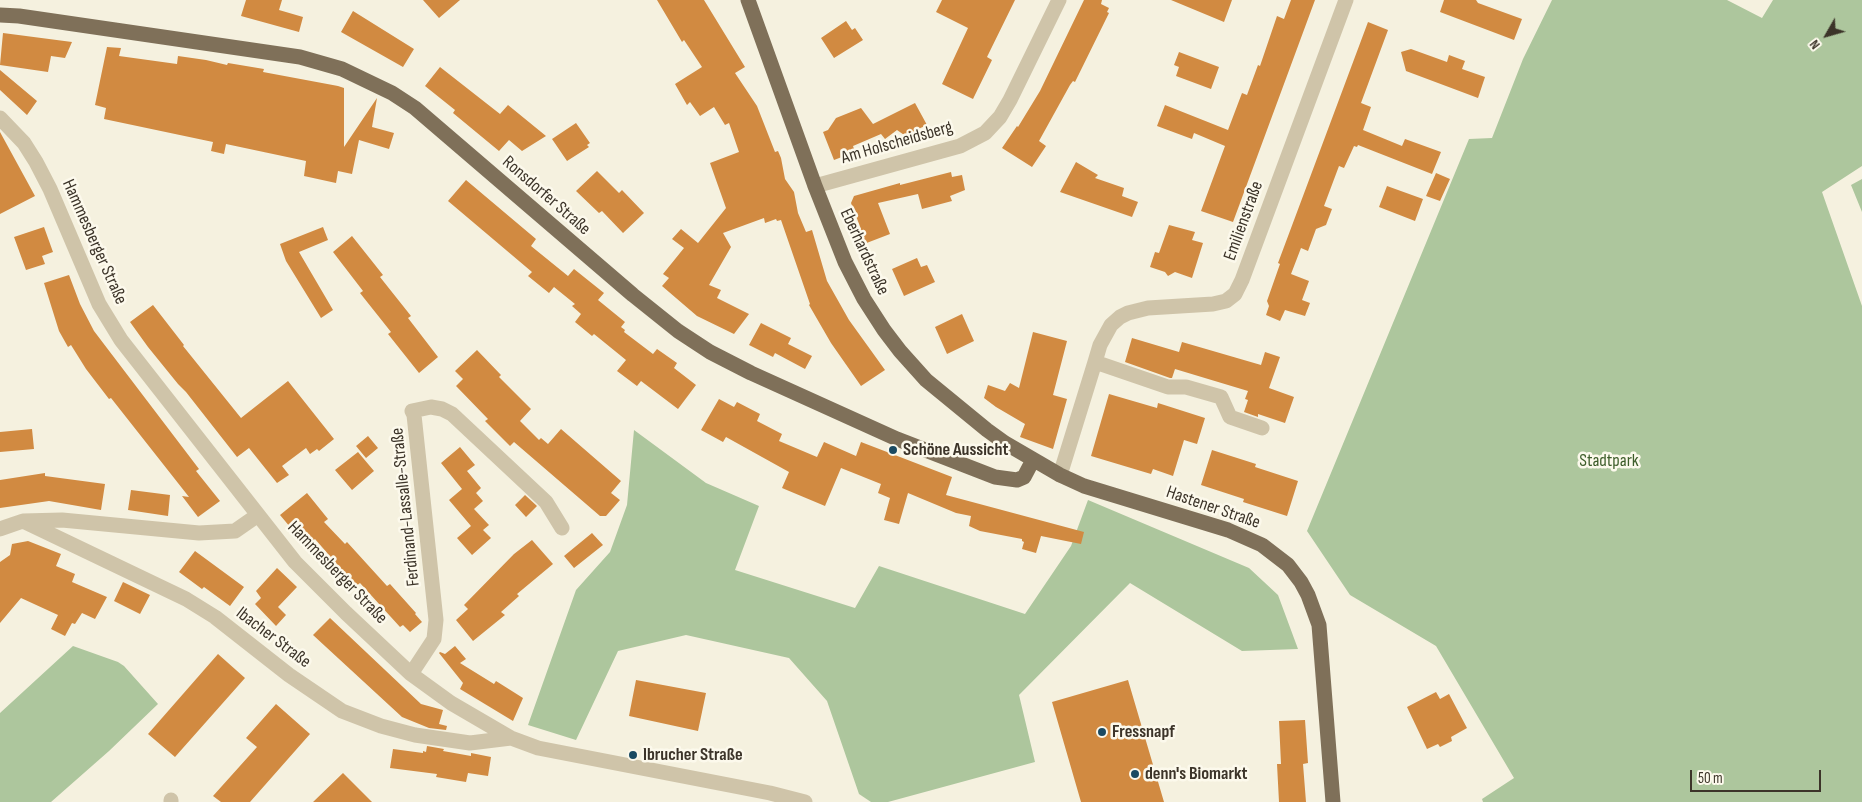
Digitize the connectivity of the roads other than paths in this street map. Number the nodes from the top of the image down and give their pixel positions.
1 (748, 0) edge
2 (1060, 0) edge
3 (1346, 0) edge
4 (0, 15) edge
5 (0, 118) edge
6 (815, 186) junction
7 (1094, 362) junction
8 (1262, 428) dead end
9 (1033, 460) junction
10 (1060, 475) junction
11 (258, 515) junction
12 (22, 521) junction
13 (562, 528) dead end
14 (0, 529) edge
15 (411, 674) junction
16 (511, 738) junction
17 (805, 802) edge
18 (1333, 802) edge

1 - 6 main road, Eberhardstraße
2 - 6 street, Am Holscheidsberg
3 - 7 street, Emilienstraße
4 - 9 main road, Ronsdorfer Straße
5 - 11 street, Hammesberger Straße
6 - 9 main road, Eberhardstraße
7 - 8 street
7 - 10 street, Emilienstraße
9 - 10 main road, Hastener Straße
10 - 18 main road, Hastener Straße
11 - 12 street
11 - 15 street, Hammesberger Straße
12 - 14 street
12 - 16 street, Ibacher Straße
13 - 15 street, Ferdinand-Lassalle-Straße
15 - 16 street, Hammesberger Straße
16 - 17 street, Hammesberger Straße

